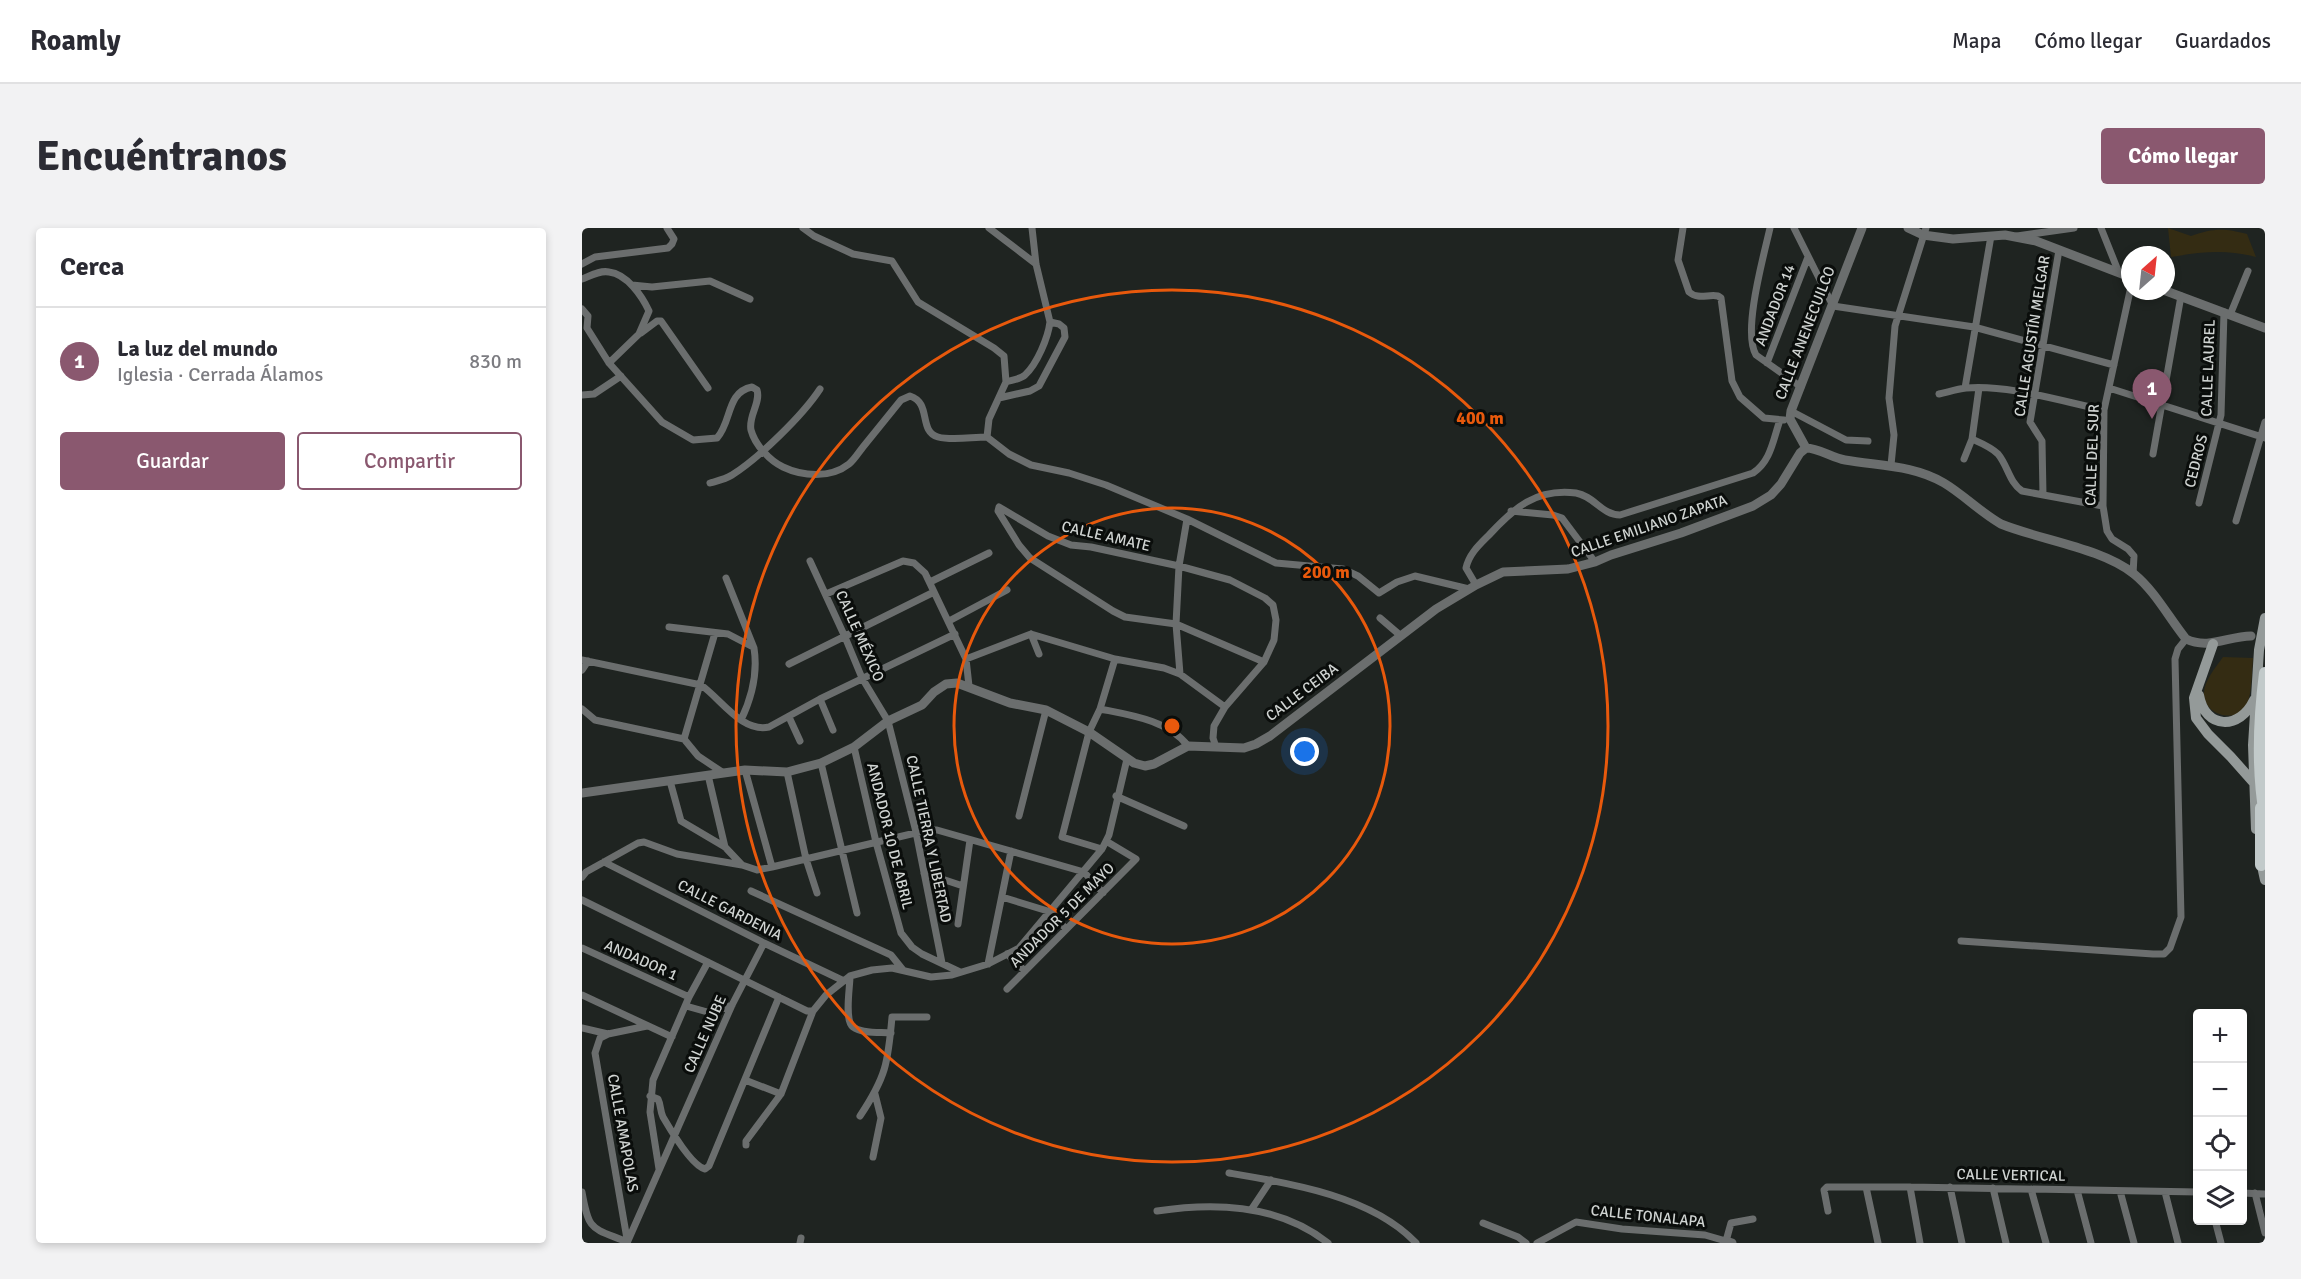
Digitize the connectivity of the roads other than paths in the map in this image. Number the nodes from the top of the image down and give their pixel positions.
1 (667, 228) edge
2 (803, 228) edge
3 (989, 228) edge
4 (1032, 228) edge
5 (1683, 228) edge
6 (1770, 228) edge
7 (1794, 228) edge
8 (1862, 228) edge
9 (1908, 228) edge
10 (2074, 228) edge
11 (2101, 228) edge
12 (1924, 231) edge
13 (1991, 236) junction
14 (2012, 236) junction
15 (2059, 250) junction
16 (1808, 257) junction
17 (582, 264) edge
18 (1036, 264) junction
19 (2248, 270) dead end
20 (2120, 273) joint
21 (582, 279) edge
22 (632, 285) junction
23 (2175, 294) edge
24 (2181, 296) junction
25 (750, 299) dead end
26 (2128, 300) edge
27 (1833, 306) junction
28 (582, 309) edge
29 (2227, 314) junction
30 (1898, 317) junction
31 (1050, 322) junction
32 (1974, 327) junction
33 (2265, 328) edge
34 (639, 334) junction
35 (2042, 345) junction
36 (609, 363) junction
37 (1767, 363) junction
38 (2114, 364) junction
39 (621, 376) junction
40 (1024, 376) junction
41 (1006, 382) junction
42 (1801, 387) junction
43 (708, 388) dead end
44 (1965, 388) junction
45 (1979, 388) junction
46 (2109, 388) junction
47 (820, 389) dead end
48 (1030, 391) junction
49 (582, 394) edge
50 (1939, 394) dead end
51 (2034, 395) junction
52 (999, 398) junction
53 (2161, 405) junction
54 (2104, 410) junction
55 (1787, 417) junction
56 (2265, 422) edge
57 (2219, 425) junction
58 (987, 437) junction
59 (2263, 437) edge
60 (1972, 439) junction
61 (1868, 441) dead end
62 (1806, 448) junction
63 (762, 450) junction
64 (2153, 454) dead end
65 (1964, 459) dead end
66 (1891, 465) junction
67 (710, 483) dead end
68 (2043, 495) junction
69 (2199, 503) dead end
70 (2103, 506) junction
71 (1511, 511) junction
72 (1187, 519) junction
73 (2236, 521) dead end
74 (989, 553) dead end
75 (810, 561) dead end
76 (1595, 562) junction
77 (1179, 566) junction
78 (2133, 574) junction
79 (726, 578) dead end
80 (930, 582) junction
81 (1472, 587) junction
82 (1007, 590) dead end
83 (934, 592) junction
84 (826, 594) junction
85 (1380, 618) dead end
86 (2265, 618) edge
87 (949, 621) junction
88 (1176, 624) junction
89 (669, 627) dead end
90 (715, 633) junction
91 (955, 634) junction
92 (1031, 634) junction
93 (1401, 636) junction
94 (2252, 636) dead end
95 (845, 637) junction
96 (2186, 639) junction
97 (2213, 644) junction
98 (754, 648) junction
99 (1038, 654) dead end
100 (1115, 658) junction
101 (966, 659) junction
102 (585, 661) edge
103 (1264, 662) junction
104 (789, 664) dead end
105 (582, 670) edge
106 (2265, 673) edge
107 (1180, 674) junction
108 (862, 678) junction
109 (701, 685) junction
110 (969, 686) junction
111 (2197, 686) junction
112 (2256, 694) junction
113 (820, 699) junction
114 (1225, 707) junction
115 (582, 709) edge
116 (1100, 709) junction
117 (1046, 710) junction
118 (789, 717) junction
119 (741, 720) junction
120 (888, 721) junction
121 (833, 730) dead end
122 (1089, 732) junction
123 (684, 739) junction
124 (800, 741) dead end
125 (1188, 746) junction
126 (854, 747) junction
127 (1216, 747) junction
128 (1127, 759) junction
129 (821, 763) junction
130 (745, 770) junction
131 (722, 772) junction
132 (787, 772) junction
133 (708, 775) junction
134 (670, 781) junction
135 (2257, 786) junction
136 (582, 793) edge
137 (1116, 796) junction
138 (2265, 815) edge
139 (1019, 816) dead end
140 (1184, 826) dead end
141 (916, 832) junction
142 (970, 840) junction
143 (1106, 841) junction
144 (876, 842) junction
145 (725, 847) junction
146 (1102, 849) junction
147 (843, 850) junction
148 (1011, 851) junction
149 (806, 859) junction
150 (604, 862) junction
151 (742, 865) junction
152 (2261, 866) joint
153 (772, 867) junction
154 (1084, 872) junction
155 (924, 873) junction
156 (582, 877) edge
157 (2265, 880) edge
158 (963, 886) junction
159 (751, 891) dead end
160 (817, 892) dead end
161 (1103, 893) junction
162 (1002, 897) junction
163 (582, 900) edge
164 (1051, 912) junction
165 (857, 913) dead end
166 (958, 924) dead end
167 (1066, 930) junction
168 (1961, 941) dead end
169 (764, 943) junction
170 (582, 948) edge
171 (1007, 954) junction
172 (708, 962) junction
173 (942, 963) junction
174 (988, 964) junction
175 (903, 970) junction
176 (1025, 971) junction
177 (960, 972) junction
178 (847, 978) junction
179 (745, 980) junction
180 (1007, 989) dead end
181 (582, 995) edge
182 (689, 996) junction
183 (779, 997) junction
184 (732, 1005) junction
185 (686, 1006) junction
186 (813, 1011) junction
187 (927, 1017) dead end
188 (647, 1026) junction
189 (582, 1028) edge
190 (891, 1033) junction
191 (608, 1034) junction
192 (672, 1037) junction
193 (745, 1080) junction
194 (781, 1094) junction
195 (875, 1094) junction
196 (650, 1096) junction
197 (860, 1116) dead end
198 (675, 1137) junction
199 (746, 1145) dead end
200 (873, 1157) dead end
201 (659, 1169) junction
202 (1229, 1173) dead end
203 (1271, 1180) junction
204 (1910, 1186) junction
205 (1866, 1187) junction
206 (1950, 1187) junction
207 (1993, 1188) junction
208 (2031, 1189) junction
209 (2077, 1190) junction
210 (2120, 1191) junction
211 (582, 1192) edge
212 (2165, 1192) junction
213 (2193, 1192) edge
214 (2247, 1193) edge
215 (2256, 1193) junction
216 (2265, 1194) edge
217 (1251, 1210) junction
218 (1156, 1211) dead end
219 (1828, 1211) dead end
220 (1752, 1219) dead end
221 (1483, 1223) dead end
222 (2216, 1225) edge
223 (2265, 1233) edge
224 (627, 1242) edge
225 (1728, 1242) edge
226 (1328, 1243) edge
227 (1416, 1243) edge
228 (1526, 1243) edge
229 (1537, 1243) edge
230 (1878, 1243) edge
231 (1920, 1243) edge
232 (1962, 1243) edge
233 (2006, 1243) edge
234 (2046, 1243) edge
235 (2091, 1243) edge
236 (2134, 1243) edge
237 (2178, 1243) edge
238 (2221, 1243) edge

1 - 17 street
2 - 41 street
3 - 18 street
4 - 18 street
5 - 55 street
6 - 37 street
7 - 16 street
8 - 27 street, CALLE ANENECUILCO
9 - 12 street
10 - 14 street
11 - 20 street
12 - 13 street
12 - 30 street
13 - 14 street
13 - 32 street
14 - 15 street
15 - 20 street
15 - 35 street, CALLE AGUSTÍN MELGAR
16 - 27 street
16 - 37 street, ANDADOR 14
18 - 31 street
19 - 29 street
21 - 22 street
22 - 25 street
22 - 34 street
23 - 24 street
24 - 29 street
24 - 53 street
26 - 38 street, CALLE DEL SUR
27 - 30 street
27 - 42 street, CALLE ANENECUILCO
28 - 36 street
29 - 33 street
29 - 57 street, CALLE LAUREL
30 - 32 street
30 - 66 street
31 - 40 street
31 - 48 street
32 - 35 street
32 - 44 street
34 - 36 street
34 - 43 street
35 - 38 street
35 - 51 street, CALLE AGUSTÍN MELGAR
36 - 39 street
37 - 42 street
38 - 46 street, CALLE DEL SUR
39 - 49 street
39 - 63 street
40 - 41 street
40 - 48 street
41 - 52 street
42 - 55 street, CALLE ANENECUILCO
44 - 45 street
44 - 50 street
45 - 51 street
45 - 60 street
46 - 53 street
46 - 54 street, CALLE DEL SUR
47 - 63 street
48 - 52 street
51 - 54 street
51 - 68 street, CALLE AGUSTÍN MELGAR
52 - 58 street
53 - 57 street
53 - 64 street
54 - 70 street, CALLE DEL SUR
55 - 61 street
55 - 62 street, CALLE ANENECUILCO
55 - 71 street
56 - 59 street
57 - 59 street
57 - 69 street, CEDROS
58 - 63 street
58 - 72 street
59 - 73 street
60 - 65 street
60 - 68 street
62 - 66 street
62 - 76 street, CALLE EMILIANO ZAPATA
63 - 67 street
66 - 78 street
68 - 70 street
70 - 78 street, CALLE DEL SUR
71 - 76 street
71 - 81 street
72 - 77 street
72 - 81 street
74 - 80 street
75 - 84 street, CALLE MÉXICO
76 - 81 street, CALLE EMILIANO ZAPATA
77 - 88 street
77 - 88 street, CALLE AMATE
77 - 103 street, CALLE AMATE
78 - 96 street
79 - 98 street
80 - 83 street
80 - 84 street
81 - 93 street, CALLE CEIBA
82 - 87 street
83 - 87 street
83 - 95 street
84 - 95 street, CALLE MÉXICO
85 - 93 street
86 - 112 main road
87 - 91 street
88 - 103 street
88 - 107 street
89 - 90 street
90 - 98 street
90 - 109 street
91 - 101 street
91 - 108 street
92 - 99 street
92 - 100 street
92 - 101 street
93 - 127 street, CALLE CEIBA
94 - 97 street
95 - 104 street
95 - 108 street, CALLE MÉXICO
96 - 97 street
96 - 168 street
97 - 111 main road
98 - 119 street
100 - 107 street
100 - 116 street
101 - 110 street
102 - 105 street
102 - 109 street
103 - 114 street
106 - 135 highway
107 - 114 street
108 - 113 street
108 - 120 street, CALLE MÉXICO
109 - 119 street
109 - 123 street
110 - 117 street
110 - 120 street
111 - 112 main road
111 - 135 main road
112 - 135 main road
113 - 118 street
113 - 121 street
114 - 127 street
115 - 123 street
116 - 122 street
116 - 125 street
117 - 122 street
117 - 139 street
118 - 119 street
118 - 124 street
120 - 126 street
120 - 141 street, CALLE TIERRA Y LIBERTAD
122 - 128 street
122 - 146 street
123 - 131 street
125 - 127 street, CALLE CEIBA
125 - 128 street, CALLE CEIBA
126 - 129 street
126 - 144 street, ANDADOR 10 DE ABRIL
128 - 137 street
129 - 132 street
129 - 147 street
130 - 131 street
130 - 132 street
130 - 153 street
131 - 133 street
132 - 149 street
133 - 134 street
133 - 145 street
134 - 136 street
134 - 145 street
135 - 138 highway
135 - 152 highway
137 - 140 street
137 - 143 street
141 - 142 street
141 - 144 street
141 - 155 street, CALLE TIERRA Y LIBERTAD
142 - 148 street
142 - 158 street
143 - 146 street
143 - 161 street, ANDADOR 5 DE MAYO
144 - 147 street
144 - 173 street, ANDADOR 10 DE ABRIL
145 - 151 street
146 - 154 street
147 - 149 street
147 - 165 street
148 - 154 street
148 - 162 street
149 - 153 street
149 - 160 street
150 - 151 street
150 - 156 street
150 - 169 street, CALLE GARDENIA
151 - 153 street
152 - 157 main road
154 - 161 street
154 - 164 street
155 - 158 street
155 - 173 street, CALLE TIERRA Y LIBERTAD
158 - 166 street
159 - 175 street
161 - 167 street, ANDADOR 5 DE MAYO
162 - 164 street
162 - 174 street
163 - 172 street
164 - 167 street
164 - 171 street
167 - 176 street, ANDADOR 5 DE MAYO
169 - 178 street, CALLE GARDENIA
169 - 179 street, CALLE NUBE
170 - 182 street, ANDADOR 1
171 - 174 street
171 - 176 street
172 - 179 street
172 - 182 street
173 - 177 street
174 - 177 street
175 - 177 street
175 - 178 street
176 - 180 street, ANDADOR 5 DE MAYO
178 - 186 street
178 - 190 street
179 - 183 street
179 - 184 street, CALLE NUBE
181 - 188 street
182 - 185 street
183 - 186 street
183 - 193 street
184 - 185 street
184 - 198 street, CALLE NUBE
185 - 192 street
186 - 194 street
187 - 190 street
188 - 191 street
188 - 192 street
189 - 191 street
190 - 195 street
191 - 224 street, CALLE AMAPOLAS
192 - 196 street
193 - 194 street
193 - 198 street
194 - 199 street
195 - 197 street
195 - 200 street
196 - 198 street
196 - 201 street
198 - 201 street, CALLE NUBE
201 - 224 street, CALLE NUBE
202 - 203 street
203 - 217 street
203 - 227 street
204 - 205 street, CALLE VERTICAL
204 - 206 street, CALLE VERTICAL
204 - 231 street
205 - 219 street, CALLE VERTICAL
205 - 230 street
206 - 207 street, CALLE VERTICAL
206 - 232 street
207 - 208 street, CALLE VERTICAL
207 - 233 street
208 - 209 street, CALLE VERTICAL
208 - 234 street
209 - 210 street, CALLE VERTICAL
209 - 235 street
210 - 212 street, CALLE VERTICAL
210 - 236 street
211 - 224 street
212 - 213 street, CALLE VERTICAL
212 - 237 street
214 - 215 street
215 - 216 street
215 - 223 street
217 - 218 street
217 - 226 street
220 - 225 street
221 - 228 street
222 - 238 street
225 - 229 street, CALLE TONALAPA

